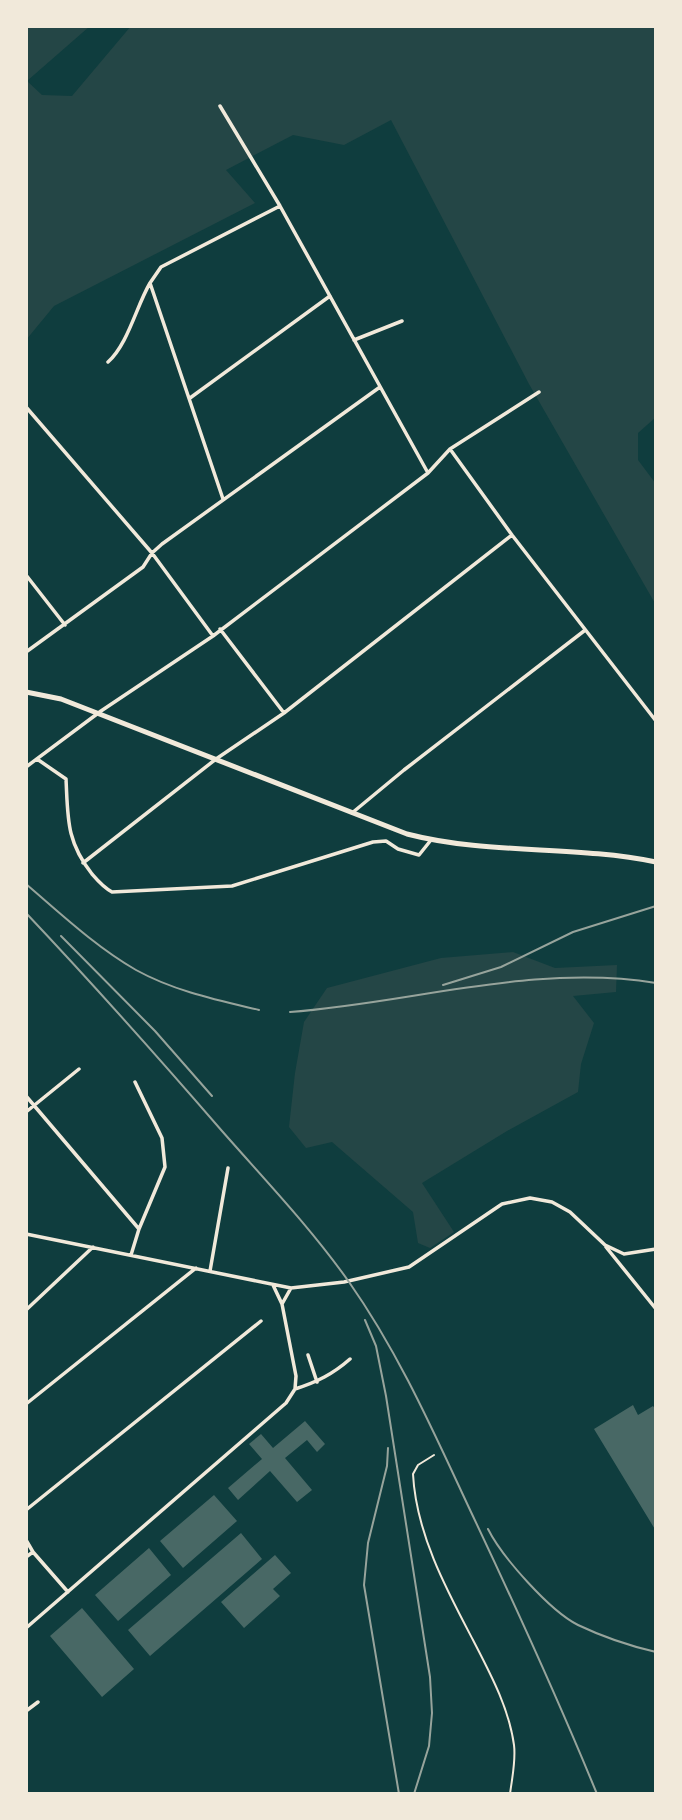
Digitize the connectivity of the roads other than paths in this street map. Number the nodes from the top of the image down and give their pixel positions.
1 (220, 106) dead end
2 (280, 206) junction
3 (150, 283) junction
4 (330, 296) junction
5 (401, 321) dead end
6 (354, 340) junction
7 (108, 362) dead end
8 (380, 387) junction
9 (539, 392) dead end
10 (190, 398) junction
11 (26, 407) edge
12 (450, 449) junction
13 (428, 473) junction
14 (223, 499) junction
15 (512, 535) junction
16 (152, 554) junction
17 (26, 575) edge
18 (65, 625) junction
19 (220, 629) junction
20 (585, 630) junction
21 (212, 636) junction
22 (26, 652) edge
23 (26, 692) edge
24 (98, 713) junction
25 (284, 713) junction
26 (656, 721) edge
27 (37, 759) junction
28 (216, 759) junction
29 (26, 766) edge
30 (352, 813) junction
31 (431, 840) junction
32 (656, 862) edge
33 (83, 863) junction
34 (79, 1069) dead end
35 (135, 1082) dead end
36 (26, 1096) edge
37 (34, 1106) junction
38 (26, 1112) edge
39 (228, 1168) dead end
40 (139, 1229) junction
41 (26, 1234) edge
42 (605, 1245) junction
43 (93, 1247) junction
44 (656, 1249) edge
45 (131, 1255) junction
46 (196, 1268) junction
47 (210, 1271) junction
48 (273, 1285) junction
49 (291, 1288) junction
50 (282, 1304) junction
51 (656, 1309) edge
52 (26, 1310) edge
53 (261, 1321) dead end
54 (308, 1355) dead end
55 (350, 1359) dead end
56 (317, 1382) junction
57 (295, 1389) junction
58 (26, 1404) edge
59 (433, 1455) dead end
60 (26, 1510) edge
61 (26, 1541) edge
62 (33, 1552) junction
63 (26, 1557) edge
64 (68, 1592) junction
65 (26, 1628) edge
66 (37, 1702) dead end
67 (26, 1711) edge
68 (510, 1794) edge

1 - 2 street
2 - 3 street
2 - 4 street
3 - 7 street
3 - 10 street
4 - 6 street
4 - 10 street
5 - 6 street
6 - 8 street
8 - 13 street
8 - 14 street
9 - 12 street
10 - 14 street
11 - 16 street
12 - 13 street
12 - 15 street
13 - 19 street
14 - 16 street
15 - 20 street
15 - 25 street
16 - 18 street
16 - 21 street
17 - 18 street
18 - 22 street
19 - 21 street
19 - 25 street
20 - 26 street
20 - 30 street
21 - 24 street
23 - 24 main road
24 - 27 street
24 - 28 main road
25 - 28 street
27 - 29 street
27 - 33 street
28 - 30 main road
28 - 33 street
30 - 31 main road
31 - 32 main road
31 - 33 street
34 - 37 street
35 - 40 street
36 - 37 street
37 - 38 street
37 - 40 street
39 - 47 street
40 - 45 street
41 - 43 street
42 - 44 street
42 - 49 street
42 - 51 street
43 - 45 street
43 - 52 street
45 - 46 street
46 - 47 street
46 - 58 street
47 - 48 street
48 - 49 street
48 - 50 street
49 - 50 street
50 - 57 street
53 - 60 street
54 - 56 street
55 - 56 street
56 - 57 street
57 - 64 street
59 - 68 lane
61 - 62 street
62 - 63 street
62 - 64 street
64 - 65 street
66 - 67 street

